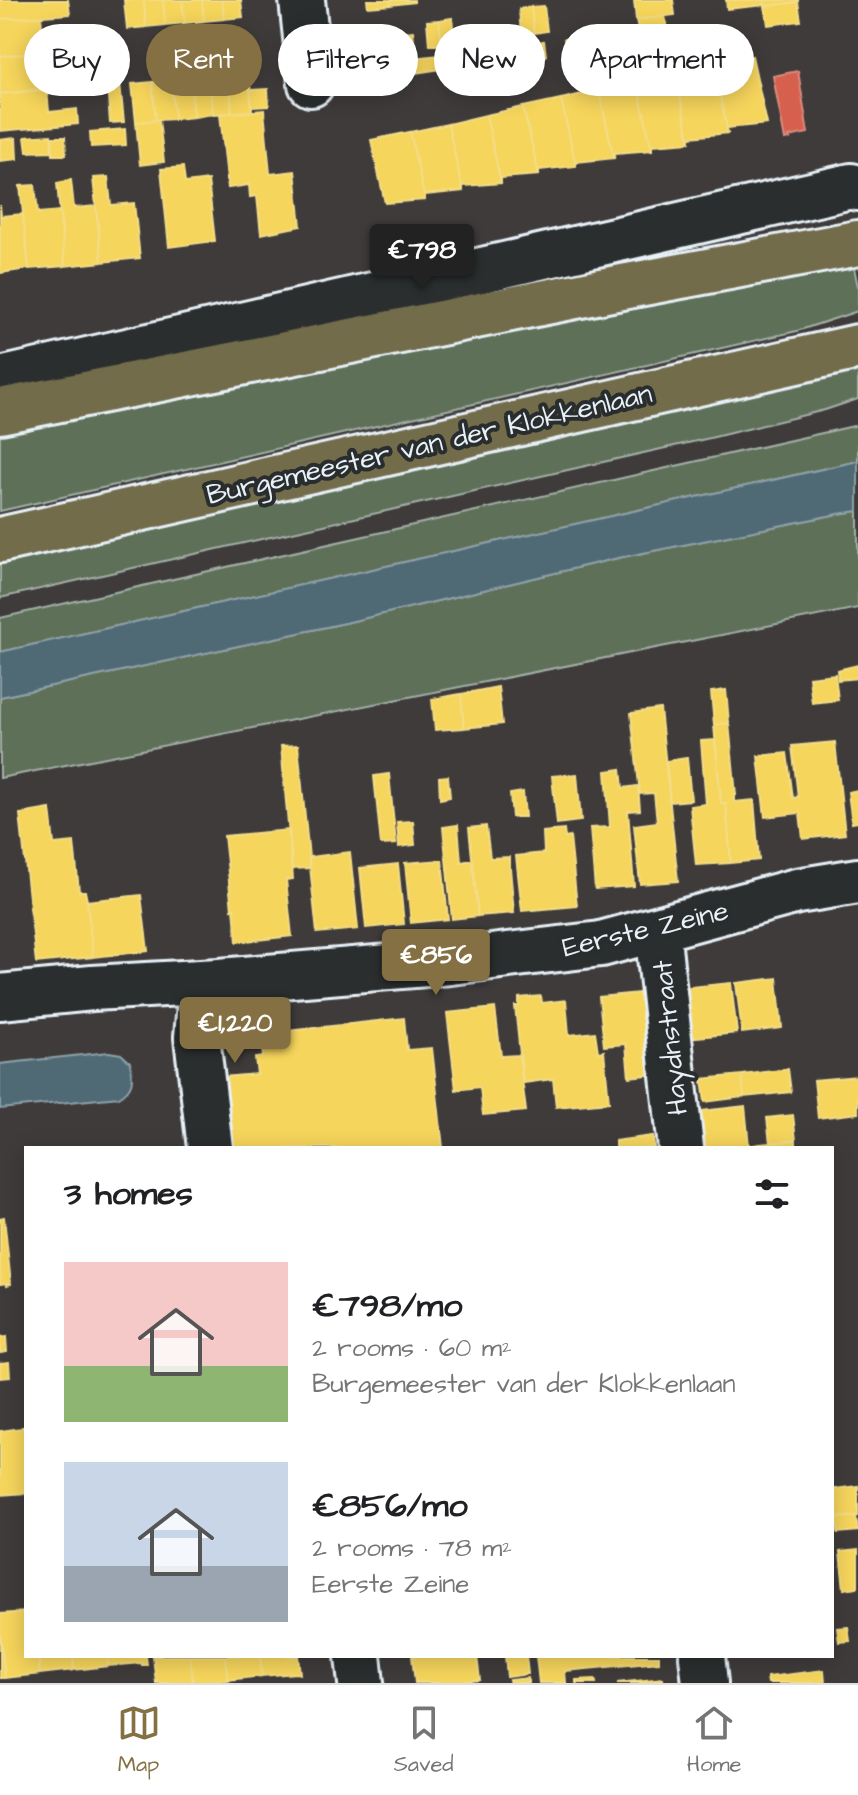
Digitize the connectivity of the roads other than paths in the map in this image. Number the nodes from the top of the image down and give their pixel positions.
1 (302, 0) edge
2 (305, 24) edge
3 (858, 188) edge
4 (858, 243) edge
5 (858, 347) edge
6 (0, 380) edge
7 (0, 411) edge
8 (0, 540) edge
9 (858, 881) edge
10 (657, 929) junction
11 (219, 981) junction
12 (0, 997) edge
13 (209, 1142) edge
14 (681, 1146) edge
15 (358, 1658) edge
16 (702, 1658) edge
17 (361, 1683) edge
18 (705, 1683) edge

1 - 2 street
3 - 6 street
4 - 7 main road
5 - 8 main road, Burgemeester van der Klokkenlaan
9 - 10 street, Eerste Zeine
10 - 11 street, Eerste Zeine
10 - 14 street, Haydnstraat
11 - 12 street, Eerste Zeine
11 - 13 street
15 - 17 street
16 - 18 street

